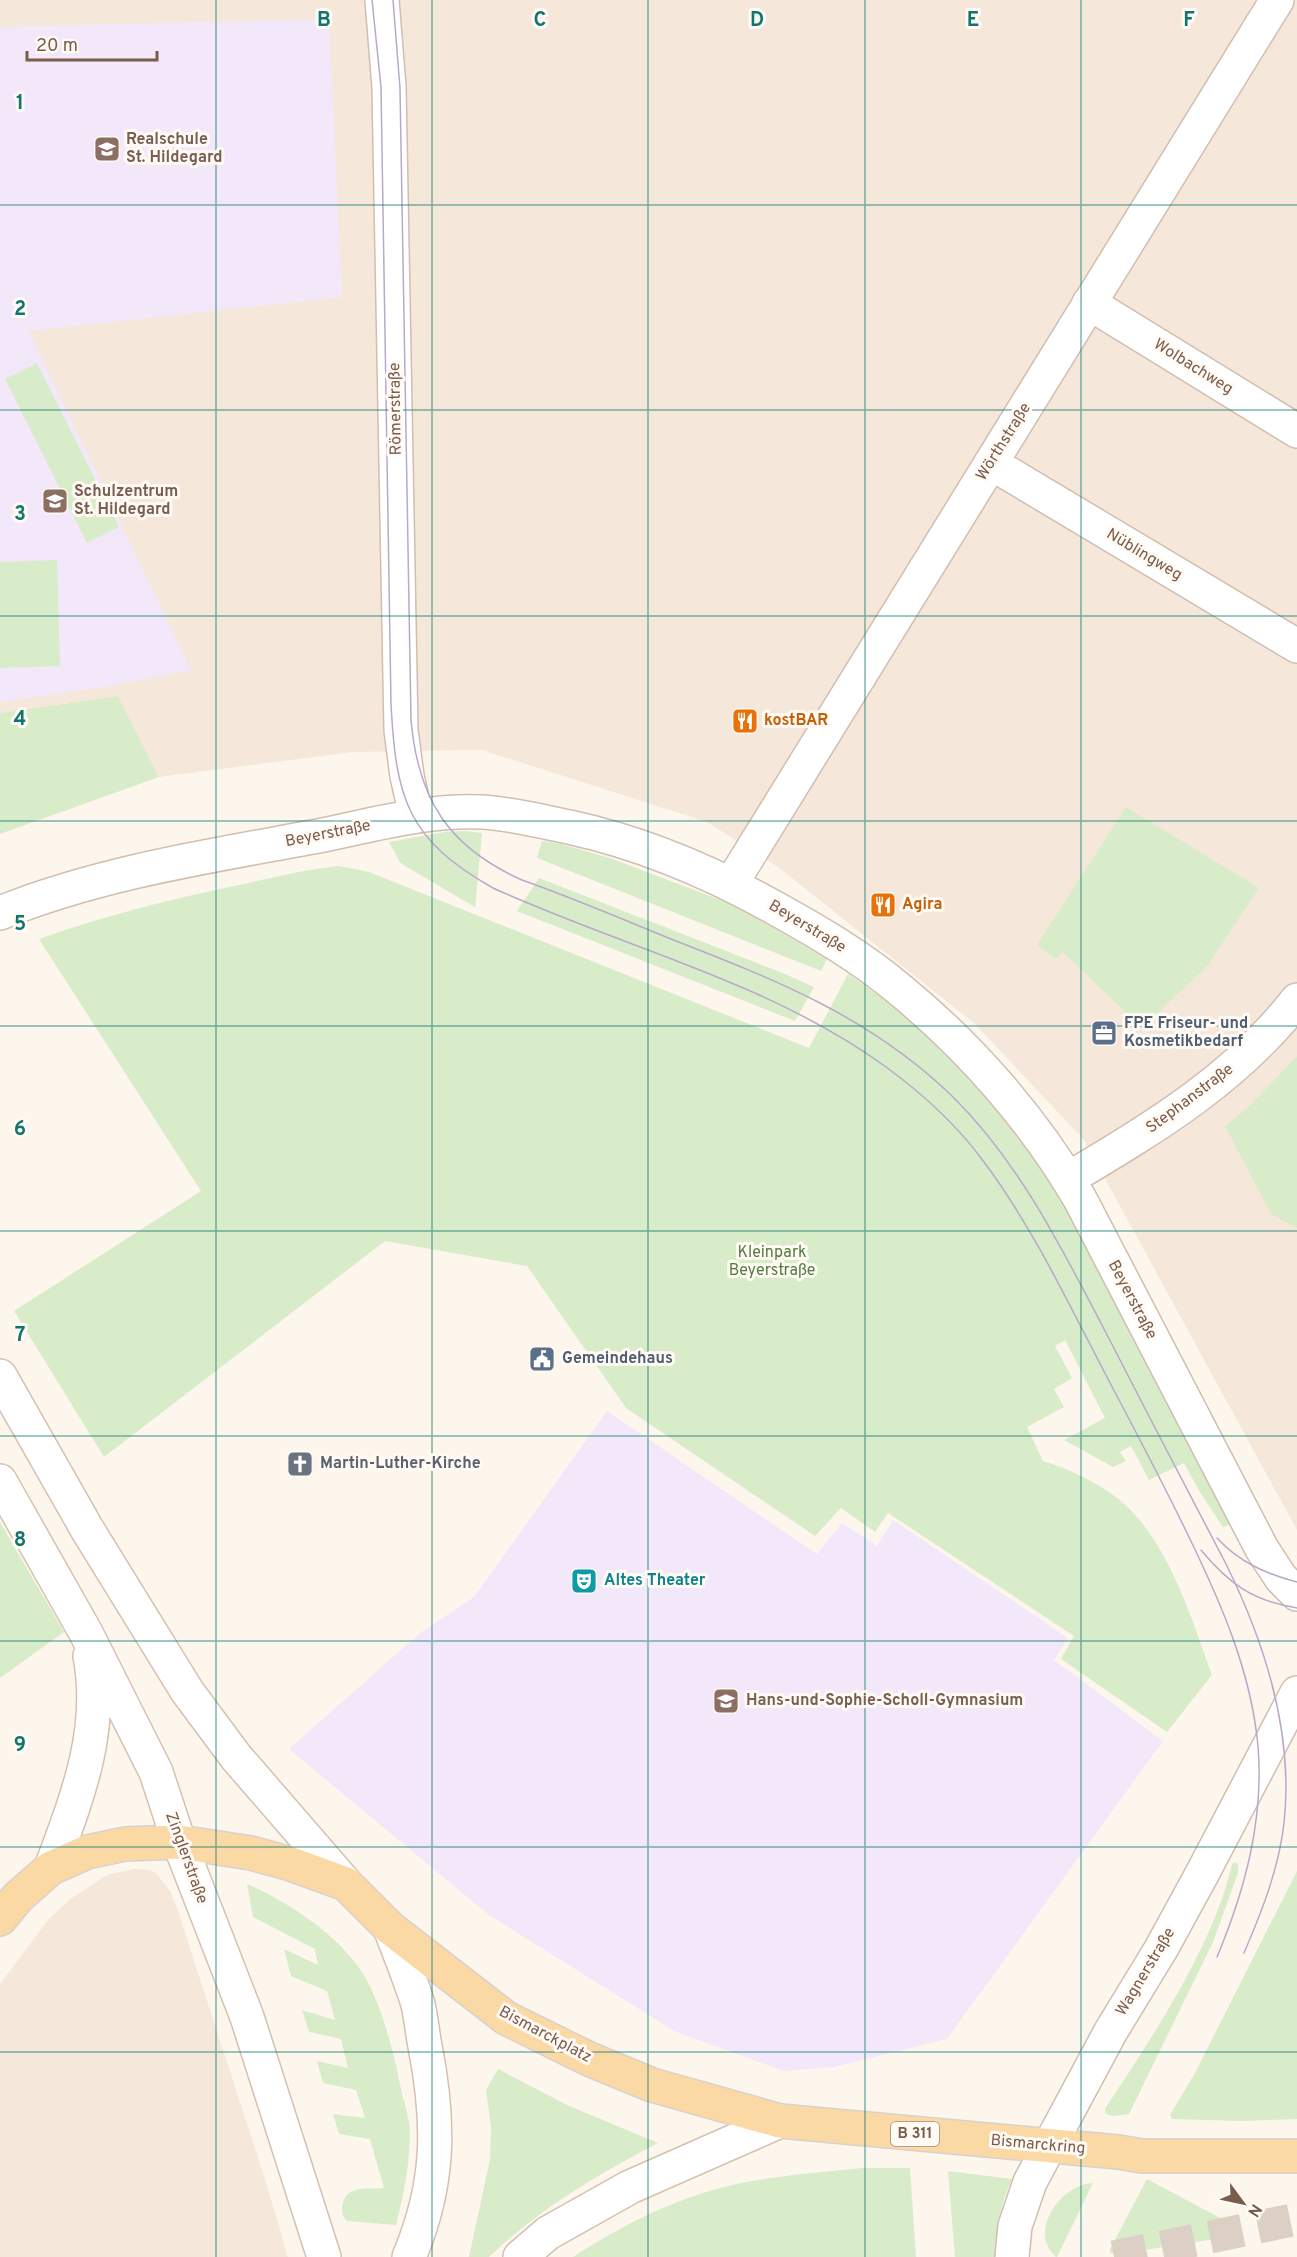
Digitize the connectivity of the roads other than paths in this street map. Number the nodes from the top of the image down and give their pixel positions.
1 (382, 0) edge
2 (1277, 0) edge
3 (1289, 0) edge
4 (1297, 5) edge
5 (1089, 303) junction
6 (1297, 431) edge
7 (991, 463) junction
8 (1297, 646) edge
9 (416, 816) junction
10 (731, 884) junction
11 (0, 913) edge
12 (1297, 1000) edge
13 (1068, 1179) junction
14 (0, 1376) edge
15 (0, 1481) edge
16 (1297, 1594) edge
17 (86, 1633) junction
18 (1297, 1693) edge
19 (179, 1842) junction
20 (51, 1868) junction
21 (346, 1884) junction
22 (0, 1919) edge
23 (390, 1928) junction
24 (780, 2121) junction
25 (1050, 2146) junction
26 (1297, 2156) edge
27 (324, 2257) edge
28 (409, 2257) edge
29 (520, 2257) edge
30 (1012, 2257) edge

1 - 9 street, Römerstraße
2 - 5 street, Wörthstraße
3 - 4 street
5 - 6 street, Wolbachweg
5 - 7 street, Wörthstraße
7 - 8 street, Nüblingweg
7 - 10 street, Wörthstraße
9 - 10 street, Beyerstraße
9 - 11 street, Beyerstraße
10 - 13 street, Beyerstraße
12 - 13 street, Stephanstraße
13 - 16 street, Beyerstraße
14 - 21 street, Bismarckplatz / B 311
15 - 17 street, Zinglerstraße
17 - 19 street, Zinglerstraße
17 - 20 street
18 - 25 street, Wagnerstraße
19 - 20 main road, Bismarckplatz
19 - 21 main road, Bismarckplatz
19 - 27 street, Zinglerstraße
20 - 22 main road, Bismarckplatz
21 - 23 main road, Bismarckplatz / B 311
23 - 24 main road, Bismarckplatz / B 311
23 - 28 street
24 - 25 main road, Bismarckring / B 311
24 - 29 street
25 - 26 main road, Bismarckring / B 311
25 - 30 street, Wagnerstraße

